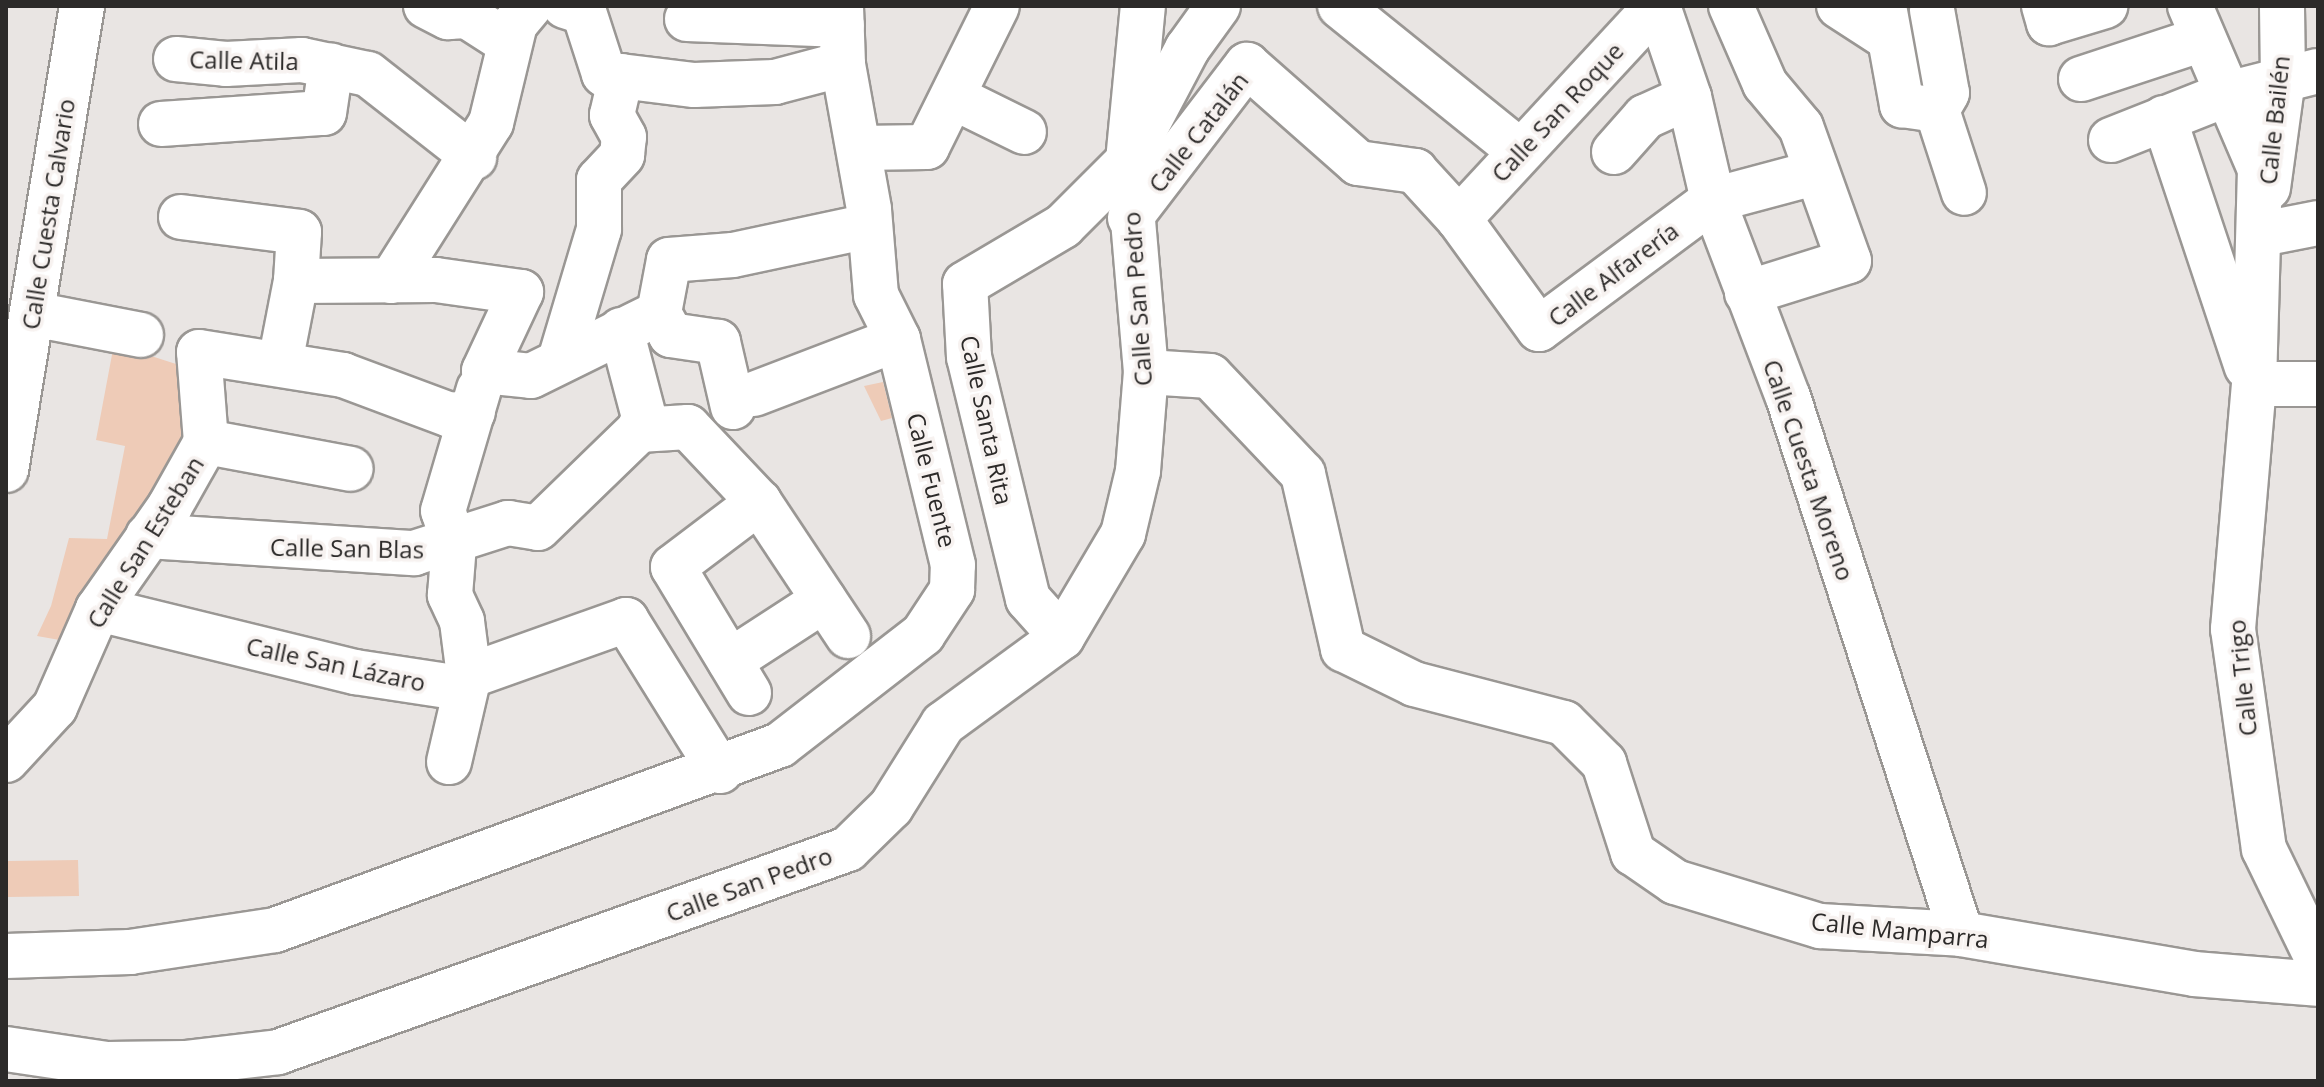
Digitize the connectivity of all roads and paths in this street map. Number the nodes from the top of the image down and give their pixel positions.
1 (82, 6) edge
2 (426, 6) edge
3 (565, 6) edge
4 (997, 6) edge
5 (1143, 6) edge
6 (1218, 6) edge
7 (1340, 6) edge
8 (1657, 6) edge
9 (1731, 6) edge
10 (1839, 6) edge
11 (2044, 6) edge
12 (2105, 6) edge
13 (1940, 8) edge
14 (686, 12) edge
15 (2274, 12) edge
16 (1886, 22) edge
17 (2196, 23) edge
18 (520, 24) edge
19 (842, 32) edge
20 (176, 59) dead end
21 (331, 66) junction
22 (2300, 75) edge
23 (621, 76) junction
24 (2081, 79) dead end
25 (694, 85) junction
26 (2227, 94) junction
27 (953, 97) junction
28 (1689, 97) junction
29 (1937, 110) junction
30 (2164, 118) junction
31 (161, 124) dead end
32 (1024, 132) dead end
33 (2111, 140) dead end
34 (859, 148) junction
35 (1520, 151) junction
36 (1614, 152) dead end
37 (474, 157) junction
38 (1128, 161) junction
39 (1814, 173) junction
40 (1964, 193) dead end
41 (1713, 200) junction
42 (181, 217) dead end
43 (1130, 218) junction
44 (1459, 219) junction
45 (2318, 223) edge
46 (869, 226) junction
47 (2262, 234) junction
48 (296, 281) junction
49 (391, 281) junction
50 (1747, 293) junction
51 (33, 314) junction
52 (640, 321) junction
53 (141, 335) dead end
54 (898, 339) junction
55 (560, 360) junction
56 (280, 363) junction
57 (484, 371) junction
58 (1146, 372) junction
59 (2254, 384) junction
60 (2318, 384) edge
61 (473, 412) junction
62 (724, 414) junction
63 (639, 430) junction
64 (206, 442) junction
65 (351, 469) dead end
66 (6, 470) edge
67 (759, 502) junction
68 (148, 536) junction
69 (454, 544) junction
70 (824, 600) junction
71 (98, 609) junction
72 (848, 636) dead end
73 (1062, 637) junction
74 (469, 676) junction
75 (6, 760) edge
76 (449, 762) dead end
77 (720, 771) junction
78 (1961, 934) junction
79 (6, 956) edge
80 (2318, 960) edge
81 (2318, 984) edge
82 (6, 1049) edge

1 - 51 street, Calle Cuesta Calvario
2 - 18 street
3 - 23 street
4 - 27 street
5 - 38 street, Calle San Pedro
6 - 38 street, Calle Santa Rita
7 - 35 street
8 - 28 street, Calle Cuesta Moreno
8 - 35 street, Calle San Roque
9 - 39 street
10 - 16 street
11 - 12 street
13 - 16 street
13 - 29 street
14 - 19 street
14 - 25 street
15 - 22 street, Calle Bailén
16 - 29 street
17 - 24 street
17 - 26 street
18 - 37 street
19 - 25 street
19 - 34 street, Calle Fuente
20 - 21 street, Calle Atila
21 - 31 street
21 - 37 street, Calle Atila
22 - 26 street
22 - 47 street, Calle Bailén
23 - 25 street
23 - 55 street
26 - 30 street
26 - 47 street
27 - 32 street
27 - 34 street
28 - 36 street
28 - 41 street, Calle Cuesta Moreno
29 - 40 street
30 - 33 street
30 - 59 street
34 - 46 street, Calle Fuente
35 - 44 street, Calle San Roque
37 - 49 street
38 - 43 street, Calle San Pedro
38 - 73 street, Calle Santa Rita
39 - 41 street, Calle Alfarería
39 - 50 street
41 - 44 street, Calle Alfarería
41 - 50 street, Calle Cuesta Moreno
42 - 48 street
43 - 44 street, Calle Catalán
43 - 58 street, Calle San Pedro
45 - 47 street
46 - 52 street
46 - 54 street, Calle Fuente
47 - 59 street
48 - 49 street
48 - 56 street
49 - 57 street
50 - 78 street, Calle Cuesta Moreno
51 - 53 street
51 - 66 street, Calle Cuesta Calvario
52 - 55 street
52 - 62 street
52 - 63 street
54 - 62 street
54 - 77 street, Calle Fuente
55 - 57 street
56 - 61 street
56 - 64 street, Calle San Esteban
57 - 61 street
58 - 73 street, Calle San Pedro
58 - 78 street, Calle Mamparra
59 - 60 street
59 - 80 street, Calle Trigo
61 - 69 street
62 - 63 street
62 - 67 street
63 - 69 street, Calle San Blas
64 - 65 street, Calle San Esteban
64 - 68 street, Calle San Esteban
67 - 70 street
67 - 70 street
68 - 69 street, Calle San Blas
68 - 71 street, Calle San Esteban
69 - 74 street
70 - 72 street
71 - 74 street, Calle San Lázaro
71 - 75 street, Calle San Esteban
73 - 82 street, Calle San Pedro
74 - 76 street
74 - 77 street, Calle San Lázaro
77 - 79 street, Calle Fuente
78 - 81 street, Calle Mamparra

